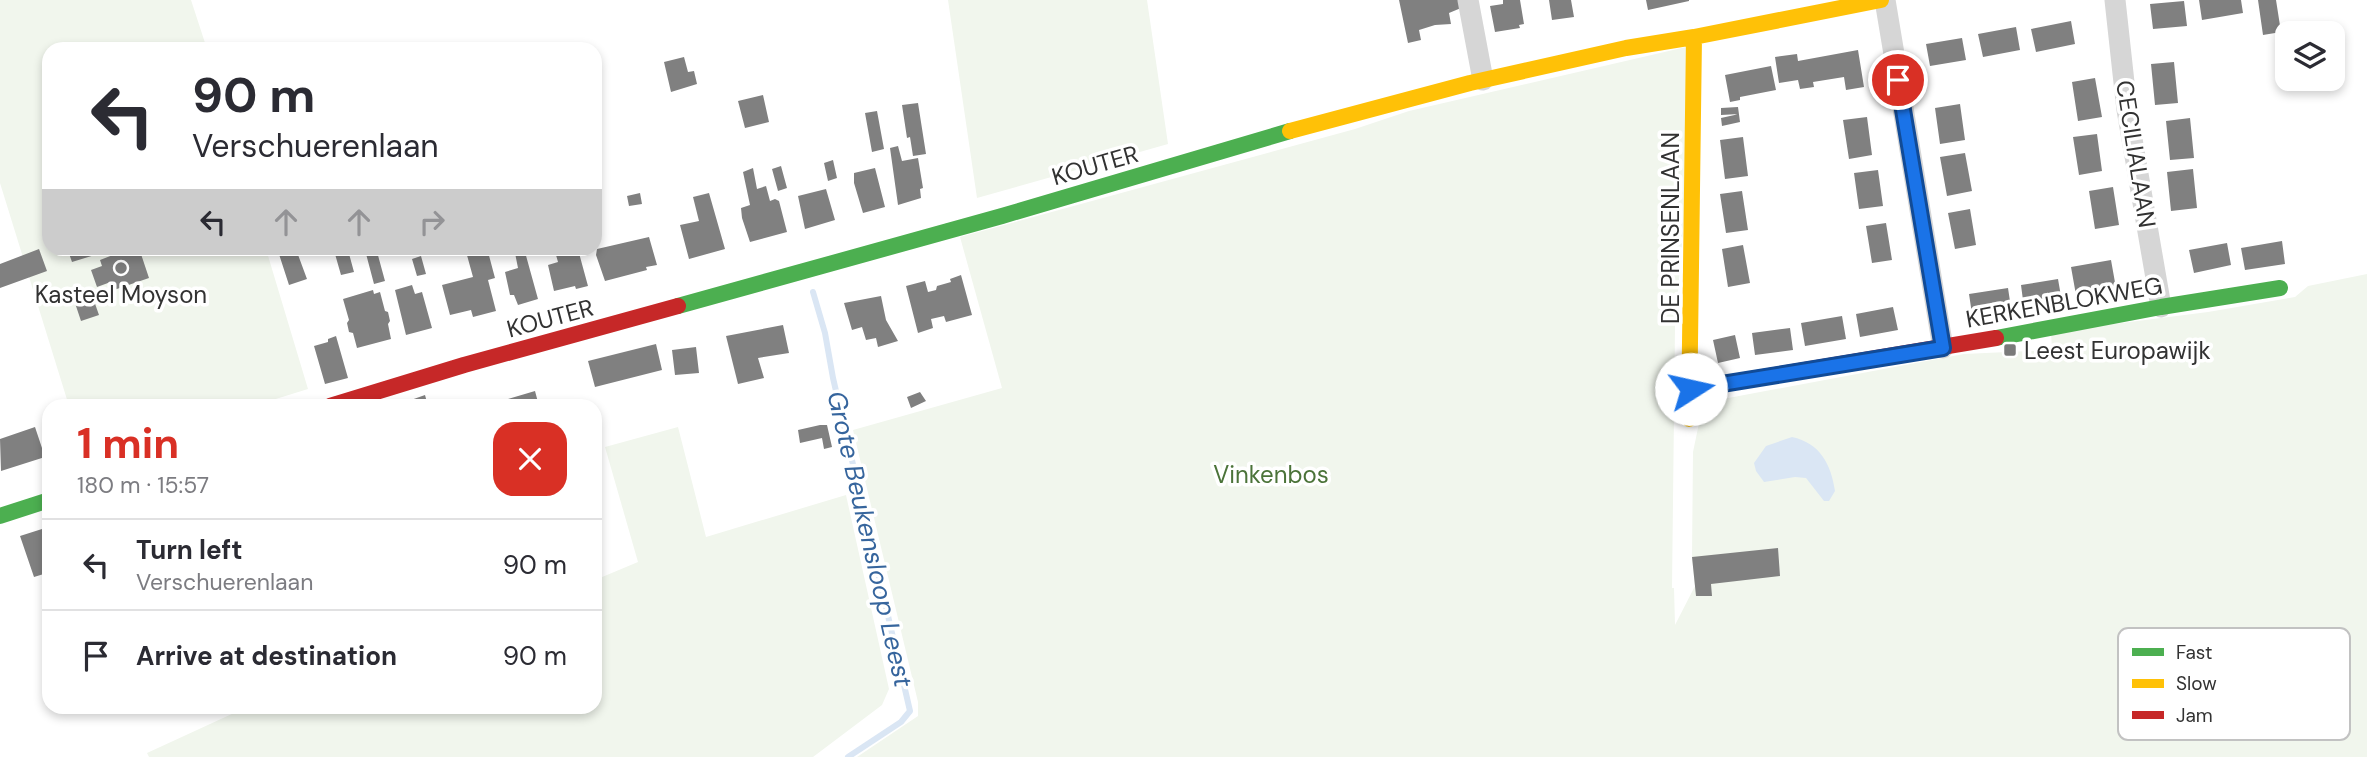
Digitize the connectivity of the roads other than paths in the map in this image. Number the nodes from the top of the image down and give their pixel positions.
1 (1468, 0) edge
2 (1883, 0) edge
3 (2115, 0) edge
4 (1694, 37) junction
5 (1483, 80) junction
6 (2280, 288) dead end
7 (2161, 307) junction
8 (1943, 348) junction
9 (1691, 389) junction
10 (353, 399) edge
11 (1689, 419) dead end
12 (42, 502) edge
13 (0, 516) edge

1 - 5 street
2 - 4 street, KOUTER
2 - 8 street
3 - 7 street, CECILIALAAN
4 - 5 street, KOUTER
4 - 9 street, DE PRINSENLAAN
5 - 10 street, KOUTER
6 - 7 street, KERKENBLOKWEG
7 - 8 street, KERKENBLOKWEG
8 - 9 street, KERKENBLOKWEG
9 - 11 street, DE PRINSENLAAN
12 - 13 street

